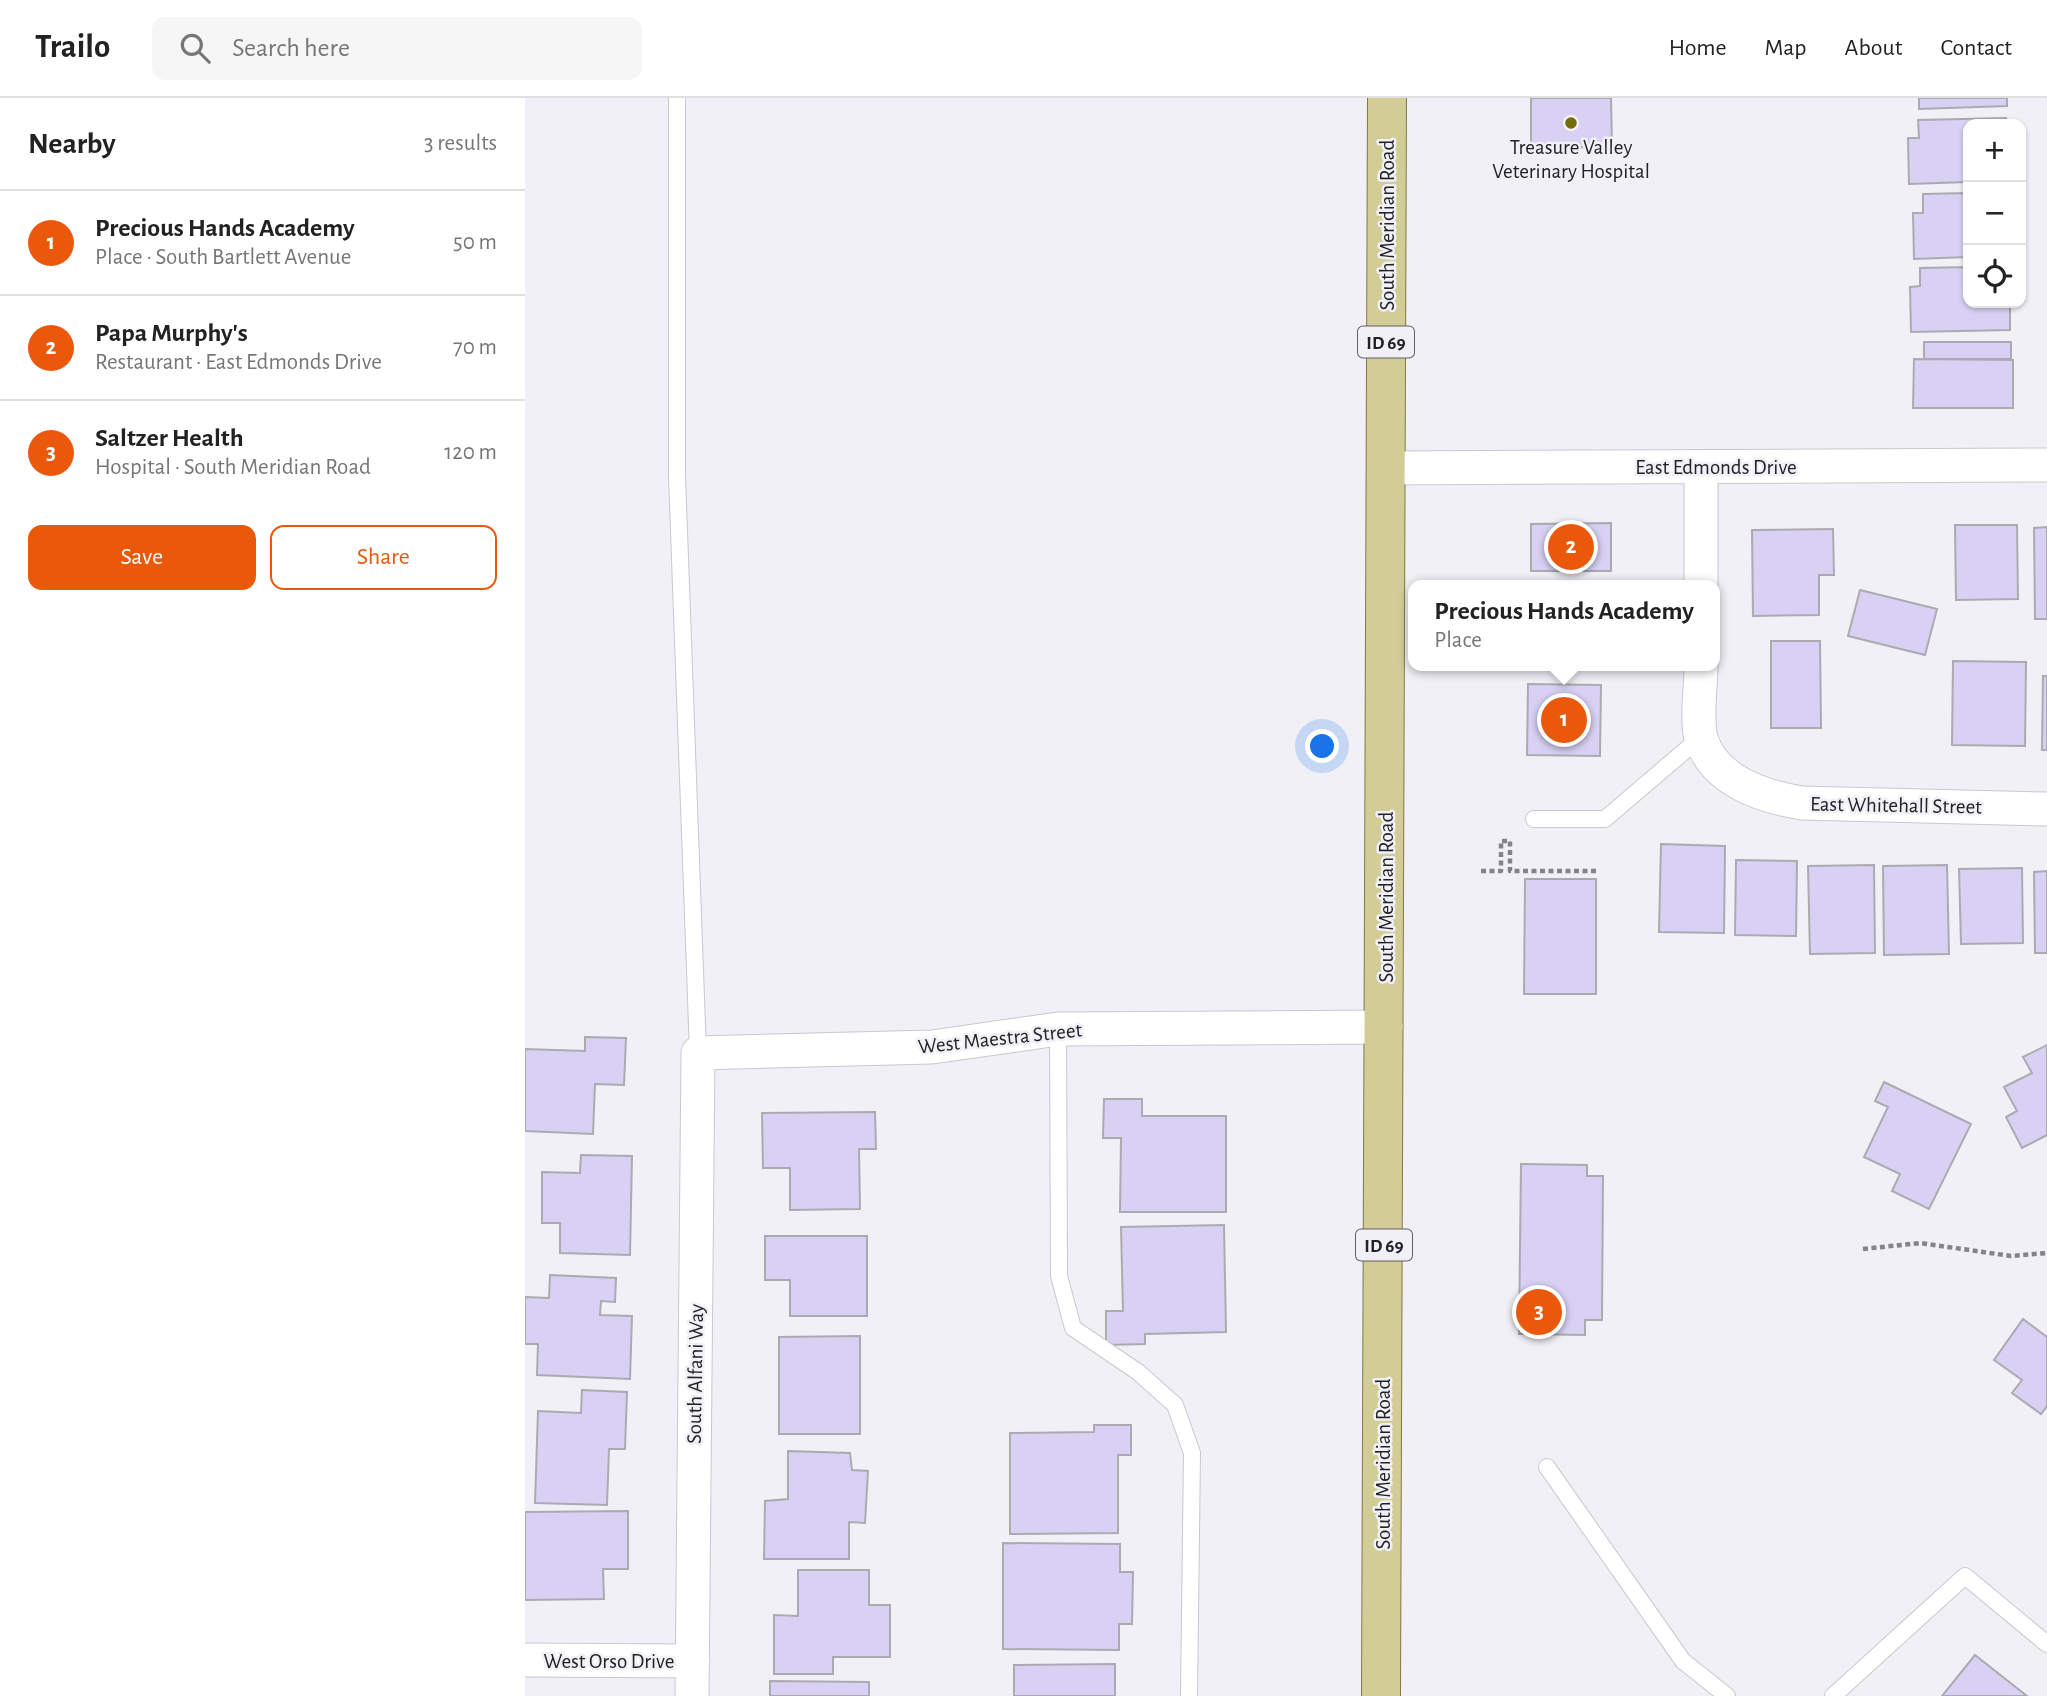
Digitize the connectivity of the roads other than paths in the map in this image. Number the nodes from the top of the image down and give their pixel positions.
1 (677, 98) edge
2 (1387, 98) edge
3 (2047, 465) edge
4 (1701, 467) junction
5 (1386, 468) junction
6 (1701, 580) edge
7 (1701, 671) edge
8 (1701, 737) junction
9 (2047, 809) edge
10 (1534, 819) dead end
11 (1386, 1027) junction
12 (1058, 1029) junction
13 (698, 1053) junction
14 (1547, 1467) dead end
15 (2047, 1644) edge
16 (525, 1660) edge
17 (693, 1661) junction
18 (692, 1696) edge
19 (1188, 1696) edge
20 (1381, 1696) edge
21 (1727, 1696) edge
22 (1833, 1696) edge

1 - 13 lane
2 - 5 main road, South Meridian Road / ID 69
3 - 4 street, East Edmonds Drive
4 - 5 street, East Edmonds Drive
4 - 6 street
5 - 11 main road, South Meridian Road / ID 69
7 - 8 street
8 - 9 street, East Whitehall Street
8 - 10 lane
11 - 12 street, West Maestra Street
11 - 20 main road, South Meridian Road / ID 69
12 - 13 street, West Maestra Street
12 - 19 lane
13 - 17 street, South Alfani Way
14 - 21 lane
15 - 22 lane
16 - 17 street, West Orso Drive
17 - 18 street, South Alfani Way

